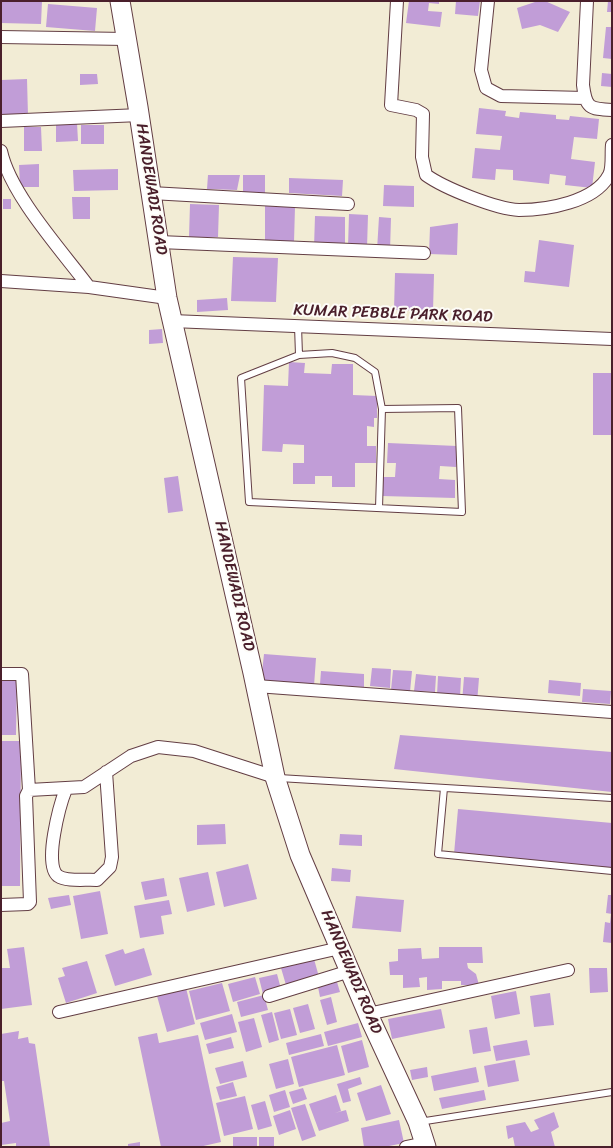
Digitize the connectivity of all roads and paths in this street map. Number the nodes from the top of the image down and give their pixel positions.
1 (120, 1) edge
2 (397, 1) edge
3 (488, 1) edge
4 (586, 1) edge
5 (1, 37) edge
6 (126, 39) junction
7 (585, 98) junction
8 (612, 110) edge
9 (140, 115) junction
10 (1, 121) edge
11 (612, 144) edge
12 (1, 151) edge
13 (151, 193) junction
14 (348, 204) dead end
15 (159, 242) junction
16 (424, 253) dead end
17 (1, 281) edge
18 (89, 287) junction
19 (167, 298) junction
20 (172, 320) junction
21 (298, 326) junction
22 (612, 339) edge
23 (299, 355) junction
24 (382, 409) junction
25 (379, 508) junction
26 (1, 674) edge
27 (256, 686) junction
28 (612, 712) edge
29 (106, 772) junction
30 (275, 777) junction
31 (444, 788) junction
32 (66, 789) junction
33 (29, 790) junction
34 (612, 798) edge
35 (612, 872) edge
36 (1, 905) edge
37 (340, 948) junction
38 (568, 970) dead end
39 (350, 971) junction
40 (269, 996) dead end
41 (59, 1012) dead end
42 (368, 1014) junction
43 (612, 1092) edge
44 (418, 1122) junction
45 (426, 1145) edge
46 (406, 1147) edge

1 - 6 main road, HANDEWADI ROAD
2 - 11 street
3 - 7 street
4 - 7 street
5 - 6 street
6 - 9 main road, HANDEWADI ROAD
7 - 8 street
9 - 10 street
9 - 13 main road, HANDEWADI ROAD
12 - 18 street
13 - 14 street
13 - 15 main road, HANDEWADI ROAD
15 - 16 street
15 - 19 main road, HANDEWADI ROAD
17 - 18 street
18 - 19 street
19 - 20 main road, HANDEWADI ROAD
20 - 21 street, KUMAR PEBBLE PARK ROAD
20 - 27 main road, HANDEWADI ROAD
21 - 22 street, KUMAR PEBBLE PARK ROAD
21 - 23 lane
23 - 24 lane
23 - 25 lane
24 - 25 lane
24 - 25 lane
26 - 33 street
27 - 28 street
27 - 30 main road, HANDEWADI ROAD
29 - 30 street
29 - 32 street
29 - 32 street
30 - 31 lane
30 - 37 main road, HANDEWADI ROAD
31 - 34 lane
31 - 35 lane
32 - 33 street
33 - 36 street
37 - 39 main road, HANDEWADI ROAD
37 - 41 street
38 - 42 street
39 - 40 street
39 - 42 main road, HANDEWADI ROAD
42 - 44 main road, HANDEWADI ROAD
43 - 44 lane
44 - 45 main road, HANDEWADI ROAD
45 - 46 street

